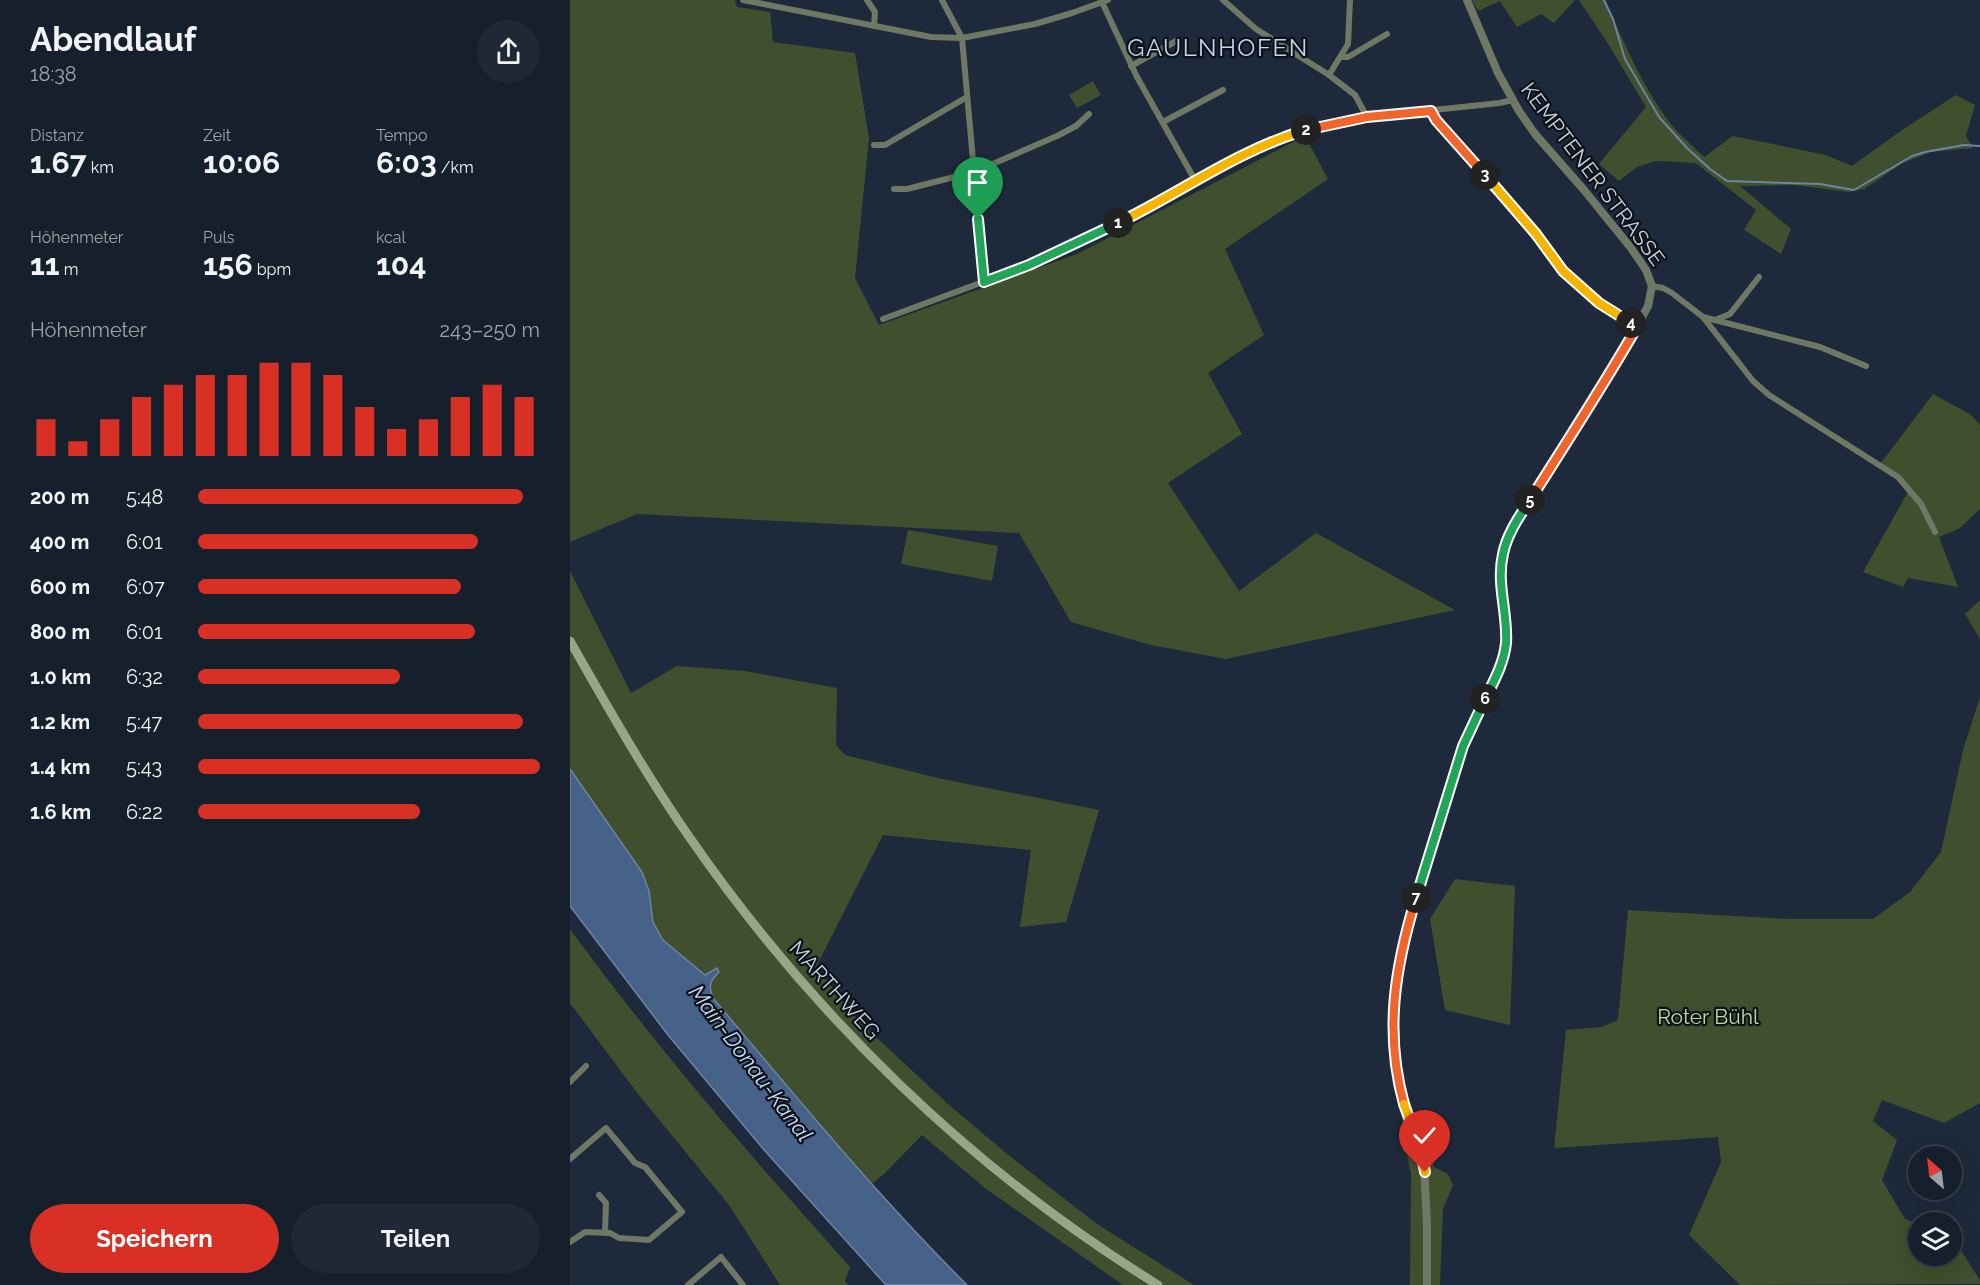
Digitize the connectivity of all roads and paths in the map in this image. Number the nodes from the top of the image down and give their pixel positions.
1 (743, 0) edge
2 (867, 0) edge
3 (942, 0) edge
4 (1223, 0) edge
5 (1350, 0) edge
6 (1467, 0) edge
7 (1104, 1) edge
8 (767, 2) edge
9 (874, 26) junction
10 (1387, 34) dead end
11 (962, 38) junction
12 (1178, 40) dead end
13 (1341, 57) junction
14 (1131, 66) junction
15 (1329, 75) junction
16 (1223, 90) dead end
17 (967, 98) junction
18 (1512, 100) junction
19 (1431, 111) junction
20 (1089, 114) dead end
21 (1367, 117) junction
22 (1163, 122) junction
23 (874, 145) dead end
24 (974, 172) junction
25 (1196, 182) junction
26 (894, 189) dead end
27 (1759, 277) dead end
28 (984, 282) junction
29 (1652, 286) junction
30 (1703, 317) junction
31 (883, 319) dead end
32 (1714, 320) junction
33 (1637, 327) junction
34 (1866, 366) dead end
35 (1935, 532) dead end
36 (570, 641) edge
37 (586, 1066) dead end
38 (570, 1082) edge
39 (570, 1159) edge
40 (599, 1195) dead end
41 (605, 1233) junction
42 (570, 1242) edge
43 (688, 1285) edge
44 (743, 1285) edge
45 (1158, 1285) edge
46 (1427, 1285) edge

1 - 8 street
2 - 9 street
3 - 11 street
4 - 15 street
5 - 13 street
6 - 18 street, KEMPTENER STRASSE
7 - 11 street
7 - 14 street
8 - 9 street
9 - 11 street
10 - 13 street
11 - 17 street
12 - 14 street
13 - 15 street
14 - 22 street
15 - 21 street
16 - 22 street
17 - 23 street
17 - 24 street
18 - 19 street
18 - 29 street, KEMPTENER STRASSE
19 - 21 street
19 - 33 street
20 - 24 street
21 - 25 street
22 - 25 street
24 - 26 street
24 - 28 street
25 - 28 street
27 - 32 street
28 - 31 street
29 - 30 street
29 - 33 street, KEMPTENER STRASSE
30 - 32 street
30 - 35 street
32 - 34 street
33 - 46 street, KEMPTENER STRASSE
36 - 45 main road, MARTHWEG
37 - 38 street
39 - 41 street
40 - 41 street
41 - 42 street
43 - 44 street

